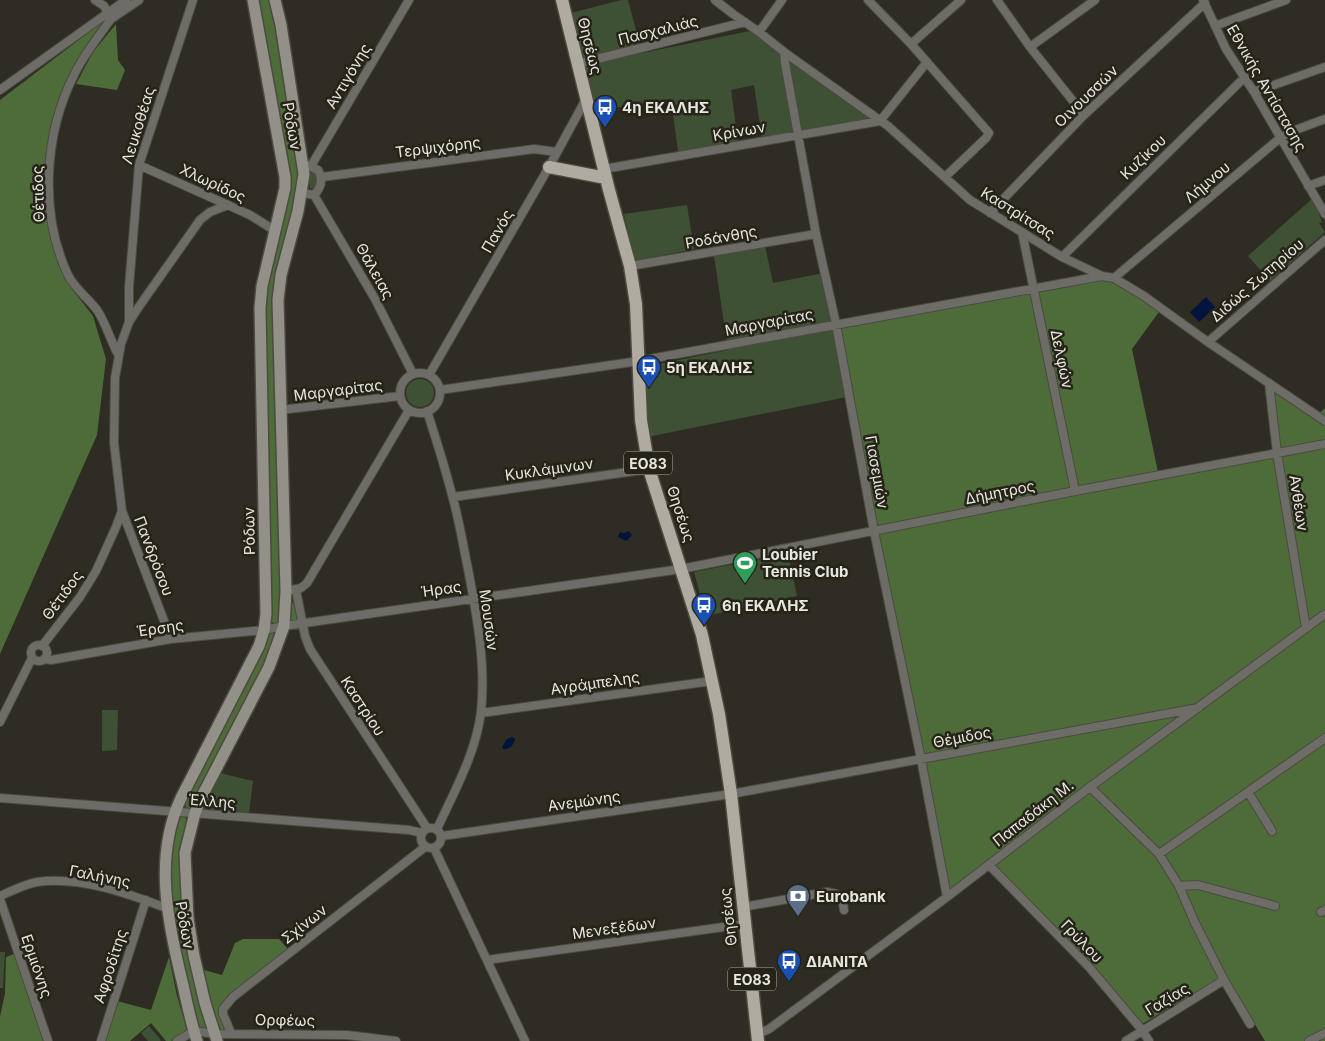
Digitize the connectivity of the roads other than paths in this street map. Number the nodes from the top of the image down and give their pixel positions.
1 (95, 0) edge
2 (126, 0) edge
3 (139, 0) edge
4 (193, 0) edge
5 (253, 0) edge
6 (275, 0) edge
7 (409, 0) edge
8 (562, 0) edge
9 (715, 0) edge
10 (782, 0) edge
11 (868, 0) edge
12 (961, 0) edge
13 (997, 0) edge
14 (1095, 0) edge
15 (1286, 0) edge
16 (1204, 2) edge
17 (110, 16) junction
18 (745, 22) junction
19 (1215, 26) junction
20 (760, 32) junction
21 (911, 44) junction
22 (1030, 47) junction
23 (784, 52) junction
24 (927, 62) junction
25 (578, 64) junction
26 (1325, 67) edge
27 (1244, 78) junction
28 (0, 90) edge
29 (1254, 92) junction
30 (586, 99) junction
31 (1084, 115) junction
32 (1325, 119) edge
33 (880, 121) junction
34 (799, 134) junction
35 (1280, 138) junction
36 (557, 152) junction
37 (138, 165) junction
38 (307, 166) junction
39 (549, 167) junction
40 (605, 173) junction
41 (322, 176) junction
42 (945, 177) junction
43 (1325, 180) edge
44 (1308, 186) junction
45 (302, 193) junction
46 (314, 195) junction
47 (228, 205) junction
48 (990, 213) junction
49 (1325, 214) edge
50 (274, 230) junction
51 (1022, 232) junction
52 (816, 234) junction
53 (1325, 240) edge
54 (1062, 257) junction
55 (630, 266) junction
56 (1102, 276) junction
57 (1114, 278) junction
58 (1033, 288) junction
59 (129, 322) junction
60 (836, 324) junction
61 (1208, 342) junction
62 (118, 354) junction
63 (639, 361) junction
64 (413, 374) junction
65 (429, 375) junction
66 (1269, 382) junction
67 (440, 390) junction
68 (400, 396) junction
69 (280, 410) junction
70 (409, 410) junction
71 (427, 412) junction
72 (1325, 421) edge
73 (1325, 444) edge
74 (1277, 453) junction
75 (649, 469) junction
76 (1075, 491) junction
77 (452, 496) junction
78 (122, 511) junction
79 (874, 531) junction
80 (681, 569) junction
81 (291, 591) junction
82 (474, 598) junction
83 (1325, 614) edge
84 (303, 623) junction
85 (284, 626) junction
86 (1306, 628) junction
87 (264, 630) junction
88 (172, 639) junction
89 (44, 652) junction
90 (32, 658) junction
91 (712, 681) junction
92 (1198, 708) junction
93 (481, 713) junction
94 (0, 722) edge
95 (1325, 738) edge
96 (921, 758) junction
97 (1090, 787) junction
98 (1248, 792) junction
99 (731, 794) junction
100 (0, 798) edge
101 (175, 811) junction
102 (195, 813) junction
103 (437, 829) junction
104 (424, 831) junction
105 (1272, 831) dead end
106 (442, 836) junction
107 (430, 848) junction
108 (1159, 854) junction
109 (989, 865) junction
110 (1179, 886) junction
111 (947, 897) junction
112 (0, 898) edge
113 (146, 900) junction
114 (1275, 906) dead end
115 (743, 907) junction
116 (166, 908) junction
117 (844, 910) dead end
118 (744, 924) junction
119 (487, 960) junction
120 (1224, 980) junction
121 (1250, 1024) dead end
122 (1142, 1030) junction
123 (231, 1033) junction
124 (1325, 1033) edge
125 (195, 1036) edge
126 (216, 1037) edge
127 (758, 1037) edge
128 (347, 1038) edge
129 (48, 1041) edge
130 (101, 1041) edge
131 (177, 1041) edge
132 (396, 1041) edge
133 (525, 1041) edge
134 (1126, 1041) edge
135 (1149, 1041) edge
136 (1309, 1041) edge

1 - 17 street
2 - 17 street
3 - 17 street
4 - 37 street, Λευκοθέας
5 - 50 street, Ρόδων
6 - 38 street, Ρόδων
7 - 38 street, Αντιγόνης
8 - 25 main road, Θησέως / ΕΟ83
9 - 18 street, Καστρίτσας
10 - 20 street
11 - 21 street
12 - 21 street
13 - 22 street
14 - 22 street
15 - 19 street
16 - 19 street, Εθνικής Αντίστασης
16 - 31 street, Οινουσσών
17 - 28 street
17 - 62 street, Θέτιδος
18 - 20 street, Καστρίτσας
18 - 25 street, Πασχαλιάς
19 - 27 street, Εθνικής Αντίστασης
20 - 23 street, Καστρίτσας
21 - 24 street
22 - 31 street
23 - 33 street, Καστρίτσας
23 - 34 street, Γιασεμιών
24 - 33 street
24 - 42 street
25 - 30 main road, Θησέως / ΕΟ83
26 - 29 street
27 - 29 street, Εθνικής Αντίστασης
27 - 54 street, Κυζίκου
29 - 35 street, Εθνικής Αντίστασης
30 - 36 street, Πανός
30 - 40 main road, Θησέως / ΕΟ83
31 - 48 street, Οινουσσών
32 - 35 street, Λήμνου
33 - 34 street, Κρίνων
33 - 42 street, Καστρίτσας
34 - 40 street, Κρίνων
34 - 52 street, Γιασεμιών
35 - 44 street, Εθνικής Αντίστασης
35 - 57 street, Λήμνου
36 - 39 street, Πανός
36 - 41 street, Τερψιχόρης
37 - 47 street, Χλωρίδος
37 - 59 street, Λευκοθέας
38 - 41 street
38 - 45 street, Ρόδων
39 - 40 main road
39 - 65 street, Πανός
40 - 55 main road, Θησέως / ΕΟ83
41 - 46 street
42 - 48 street, Καστρίτσας
43 - 44 street
44 - 49 street, Εθνικής Αντίστασης
45 - 46 street
45 - 69 street, Ρόδων
46 - 64 street, Θάλειας
47 - 50 street, Χλωρίδος
47 - 59 street, Θέτιδος
48 - 51 street, Καστρίτσας
50 - 87 street, Ρόδων
51 - 54 street, Καστρίτσας
51 - 58 street, Δελφών
52 - 55 street, Ροδάνθης
52 - 60 street, Γιασεμιών
53 - 61 street, Διδώς Σωτηρίου
54 - 56 street, Καστρίτσας
55 - 63 main road, Θησέως / ΕΟ83
56 - 57 street, Καστρίτσας
56 - 58 street, Μαργαρίτας
57 - 61 street, Καστρίτσας
58 - 60 street, Μαργαρίτας
58 - 76 street, Δελφών
59 - 62 street, Θέτιδος
60 - 63 street, Μαργαρίτας
60 - 79 street, Γιασεμιών
61 - 66 street, Καστρίτσας
62 - 78 street, Θέτιδος
63 - 67 street, Μαργαρίτας
63 - 75 main road, Θησέως / ΕΟ83
64 - 65 street
64 - 68 street
65 - 67 street
66 - 72 street, Καστρίτσας
66 - 74 street, Ανθέων
67 - 71 street
68 - 69 street, Μαργαρίτας
68 - 70 street
69 - 81 street, Ρόδων
70 - 71 street
70 - 81 street
71 - 77 street, Μουσών
73 - 74 street, Δήμητρος
74 - 76 street, Δήμητρος
74 - 86 street, Ανθέων
75 - 77 street, Κυκλάμινων
75 - 80 main road, Θησέως / ΕΟ83
76 - 79 street, Δήμητρος
77 - 82 street, Μουσών
78 - 88 street, Πανδρόσου
78 - 89 street, Θέτιδος
79 - 80 street, Δήμητρος
79 - 96 street, Γιασεμιών
80 - 82 street, Ήρας
80 - 91 main road, Θησέως / ΕΟ83
81 - 84 street, Καστρίου
81 - 85 street, Ρόδων
82 - 84 street, Ήρας
82 - 93 street, Μουσών
83 - 86 street, Παπαδάκη Μ.
84 - 85 street, Ήρας
84 - 104 street, Καστρίου
85 - 87 street, Ήρας
85 - 102 street, Ρόδων
86 - 92 street, Παπαδάκη Μ.
87 - 88 street, Έρσης
87 - 101 street, Ρόδων
88 - 89 street, Έρσης
89 - 90 street, Έρσης
89 - 90 street, Θέτιδος
90 - 94 street
91 - 93 street, Αγράμπελης
91 - 99 main road, Θησέως / ΕΟ83
92 - 96 street, Θέμιδος
92 - 97 street, Παπαδάκη Μ.
93 - 103 street, Μουσών
95 - 98 street
96 - 99 street, Θέμιδος
96 - 111 street, Γιασεμιών
97 - 108 street
97 - 109 street, Παπαδάκη Μ.
98 - 105 street
98 - 108 street
99 - 106 street, Ανεμώνης
99 - 115 main road, Θησέως / ΕΟ83
100 - 101 street, Έλλης
101 - 102 street, Έλλης
101 - 116 street, Ρόδων
102 - 104 street, Έλλης
102 - 126 street, Ρόδων
103 - 104 street
103 - 106 street
104 - 107 street
106 - 107 street
107 - 119 street
107 - 123 street, Σχίνων
108 - 110 street
109 - 111 street, Παπαδάκη Μ.
109 - 122 street, Γρύλου
110 - 114 street
110 - 120 street
111 - 127 street, Παπαδάκη Μ.
112 - 113 street, Γαλήνης
112 - 129 street, Ερμιόνης
113 - 116 street, Γαλήνης
113 - 130 street, Αφροδίτης
115 - 117 street
115 - 118 main road, Θησέως / ΕΟ83
116 - 125 street, Ρόδων
118 - 119 street, Μενεξέδων
118 - 127 main road, Θησέως / ΕΟ83
119 - 133 street
120 - 121 street
120 - 122 street, Γαζίας
122 - 134 street, Γαζίας
122 - 135 street, Γρύλου
123 - 126 street, Ορφέως
123 - 128 street, Ορφέως
124 - 136 street
125 - 126 street, Ορφέως
125 - 131 street
128 - 132 street, Ορφέως

